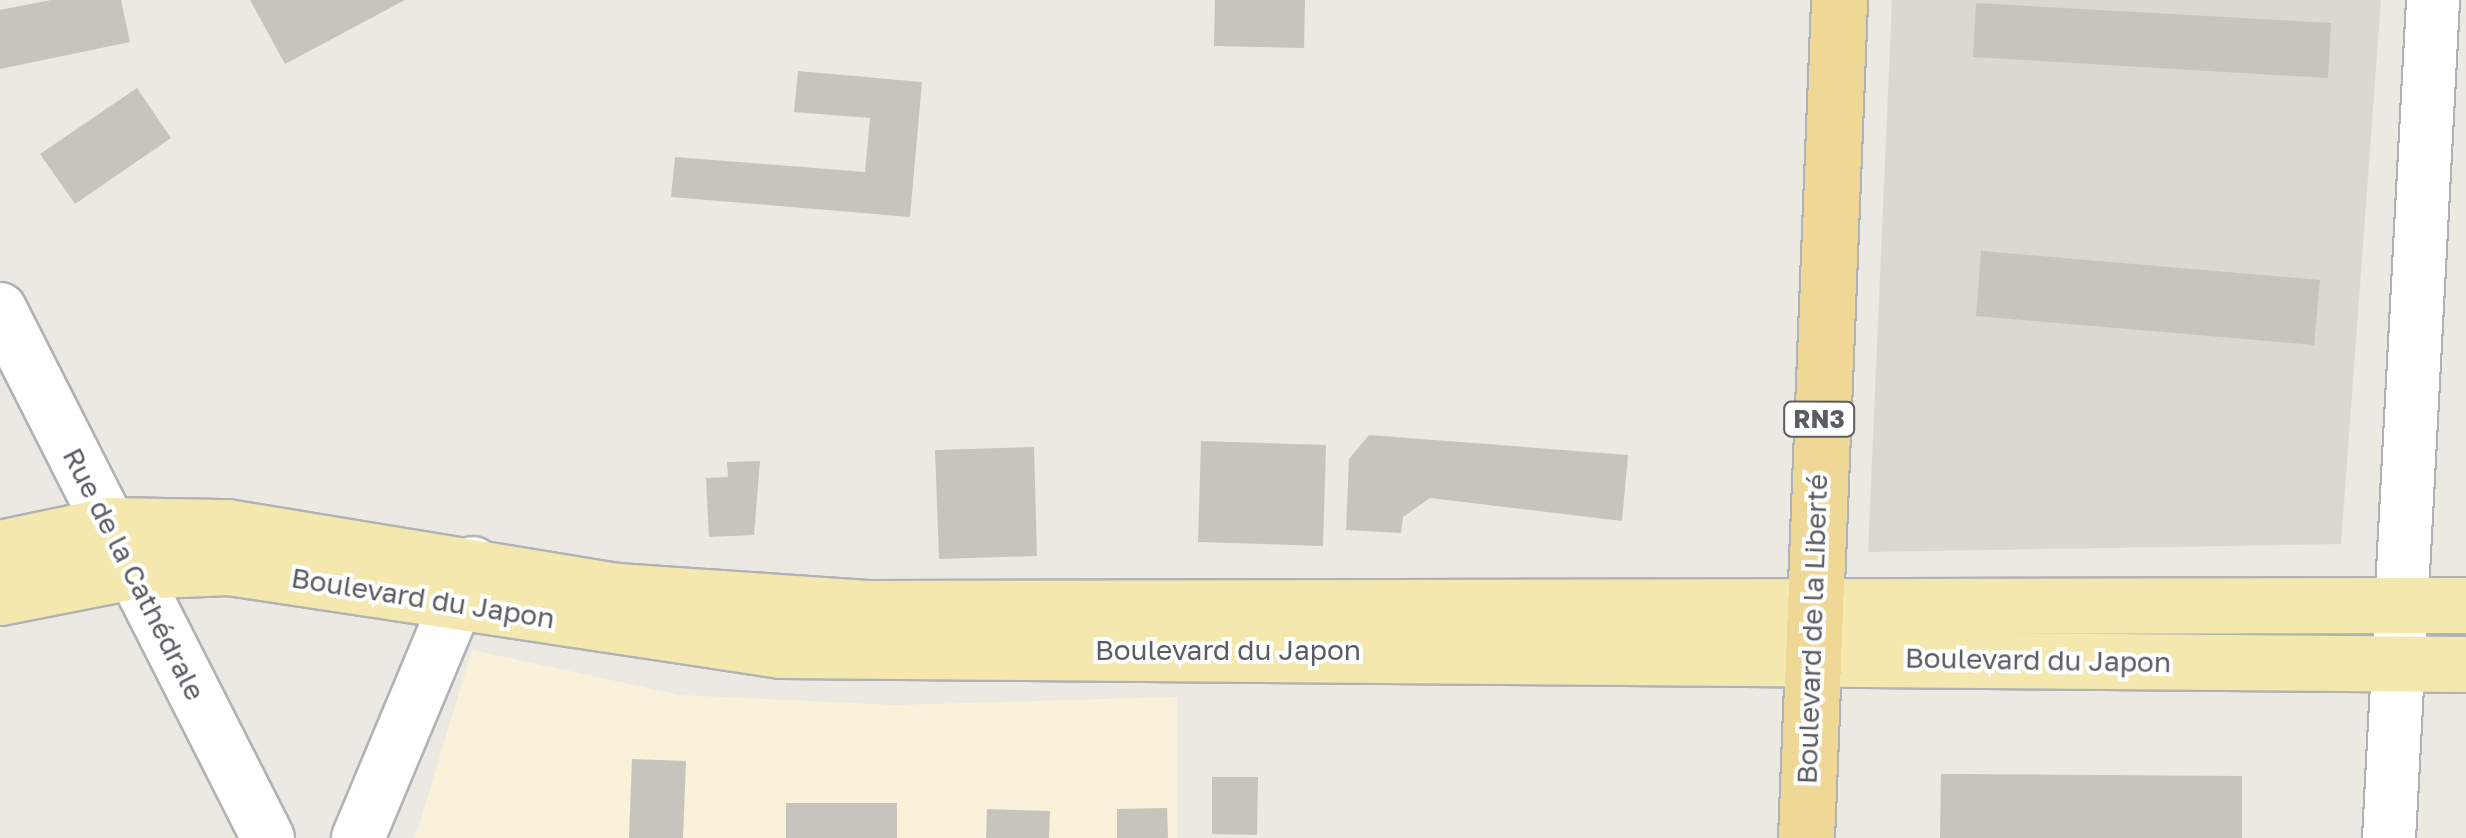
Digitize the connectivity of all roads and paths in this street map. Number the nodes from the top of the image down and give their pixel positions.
1 (1839, 0) edge
2 (2444, 6) edge
3 (0, 309) edge
4 (0, 548) edge
5 (121, 548) junction
6 (465, 582) junction
7 (0, 598) edge
8 (2402, 604) junction
9 (2466, 604) edge
10 (1811, 631) junction
11 (2402, 664) junction
12 (2466, 664) edge
13 (268, 838) edge
14 (358, 838) edge
15 (1806, 838) edge
16 (2389, 838) edge

1 - 10 highway, Boulevard de la Liberté / RN3
2 - 8 street
3 - 5 street, Rue de la Cathédrale
4 - 5 main road, Boulevard du Japon
5 - 6 main road, Boulevard du Japon
5 - 7 main road, Boulevard du Japon
5 - 13 street, Rue de la Cathédrale
6 - 10 main road, Boulevard du Japon
6 - 14 street
8 - 9 main road, Boulevard du Japon
8 - 10 main road, Boulevard du Japon
8 - 11 street
10 - 11 main road, Boulevard du Japon
10 - 15 highway, Boulevard de la Liberté / RN3
11 - 12 main road, Boulevard du Japon
11 - 16 street

